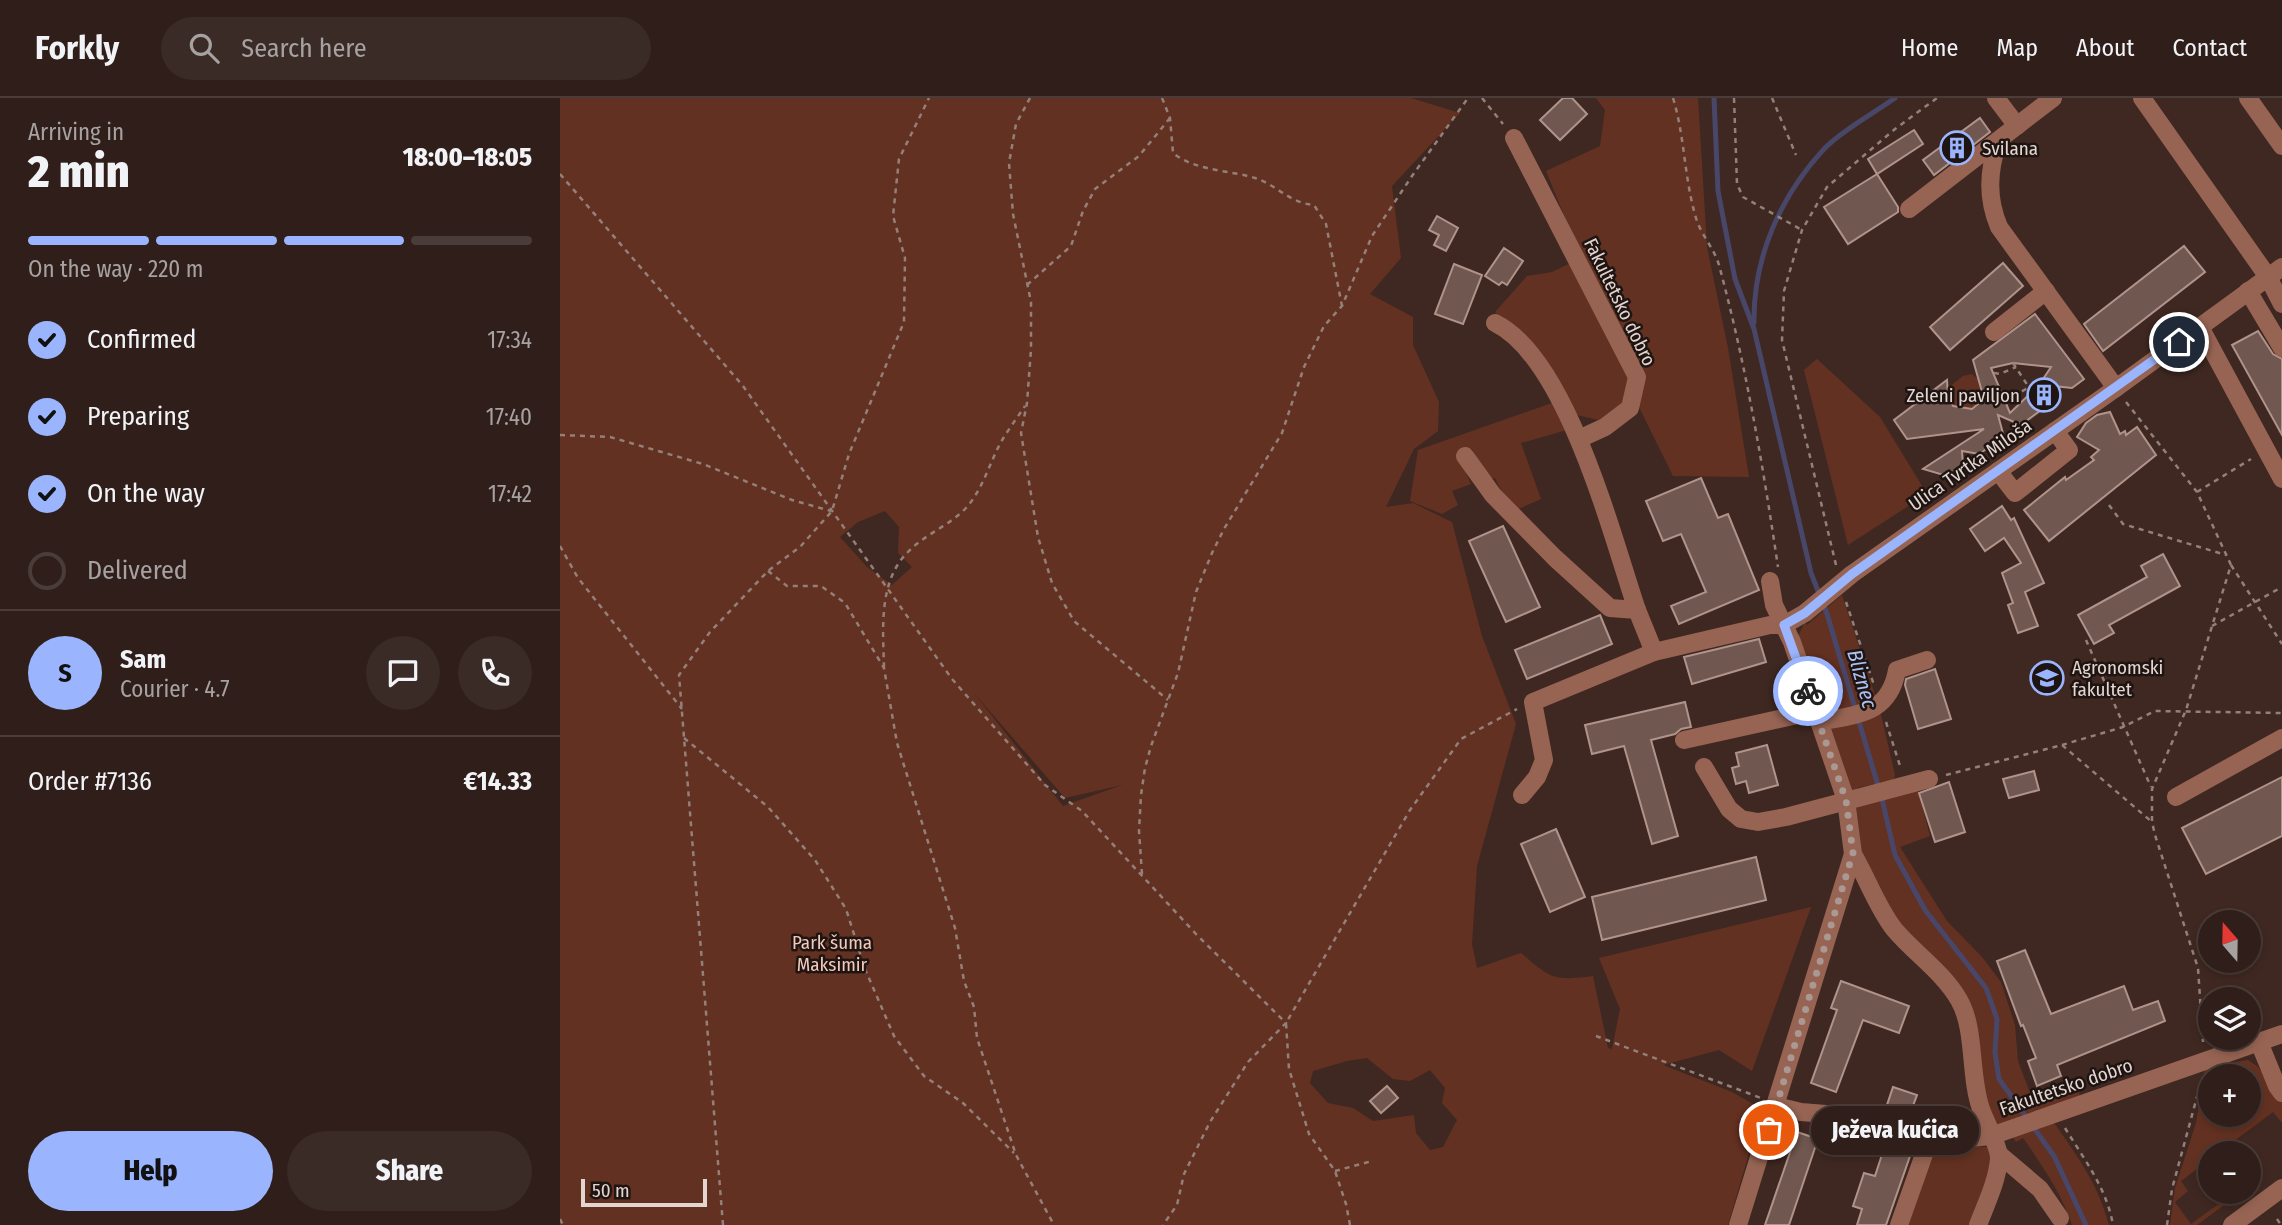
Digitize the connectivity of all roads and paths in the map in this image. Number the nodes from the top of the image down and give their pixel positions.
1 (929, 98) edge
2 (1030, 98) edge
3 (1162, 98) edge
4 (1468, 98) edge
5 (1482, 98) edge
6 (1673, 98) edge
7 (1734, 98) edge
8 (1772, 98) edge
9 (1937, 98) edge
10 (1996, 98) edge
11 (2053, 98) edge
12 (2142, 98) edge
13 (2248, 98) edge
14 (1170, 118) junction
15 (2017, 126) junction
16 (1514, 138) joint
17 (1998, 142) junction
18 (2282, 146) edge
19 (1796, 155) dead end
20 (560, 174) edge
21 (1909, 209) dead end
22 (1802, 230) junction
23 (2275, 272) edge
24 (1027, 285) junction
25 (2046, 291) junction
26 (2248, 291) junction
27 (2282, 304) edge
28 (1342, 306) junction
29 (1495, 323) dead end
30 (2200, 327) junction
31 (1994, 332) dead end
32 (2282, 348) edge
33 (2013, 363) dead end
34 (2016, 368) junction
35 (1994, 373) dead end
36 (2029, 387) junction
37 (2116, 388) junction
38 (2032, 393) dead end
39 (2005, 402) dead end
40 (1027, 403) junction
41 (2055, 431) junction
42 (560, 435) edge
43 (1580, 439) junction
44 (2266, 449) junction
45 (1465, 456) dead end
46 (1998, 471) junction
47 (2282, 479) edge
48 (2197, 492) junction
49 (2109, 505) dead end
50 (832, 511) junction
51 (560, 545) edge
52 (2226, 555) junction
53 (2231, 565) junction
54 (768, 571) junction
55 (1770, 581) joint
56 (887, 587) junction
57 (2282, 587) edge
58 (1836, 588) junction
59 (2255, 603) junction
60 (1637, 610) junction
61 (1784, 625) junction
62 (2212, 626) junction
63 (2086, 640) dead end
64 (2282, 644) edge
65 (1654, 652) junction
66 (1927, 660) dead end
67 (884, 668) junction
68 (1168, 700) junction
69 (1533, 702) junction
70 (1874, 708) junction
71 (682, 709) junction
72 (2186, 710) junction
73 (2282, 713) edge
74 (1817, 716) junction
75 (2123, 727) junction
76 (684, 737) junction
77 (2282, 737) edge
78 (1684, 740) dead end
79 (2062, 745) junction
80 (1704, 767) dead end
81 (1929, 779) joint
82 (1900, 786) junction
83 (2152, 789) junction
84 (1522, 795) dead end
85 (2176, 797) dead end
86 (1853, 798) junction
87 (2152, 822) junction
88 (1853, 853) junction
89 (1142, 876) junction
90 (2199, 987) edge
91 (1286, 1023) junction
92 (2282, 1034) edge
93 (1596, 1036) dead end
94 (2261, 1041) edge
95 (2261, 1046) edge
96 (2236, 1050) edge
97 (2278, 1078) edge
98 (2198, 1088) edge
99 (2282, 1093) edge
100 (1776, 1106) junction
101 (2048, 1116) junction
102 (1933, 1129) junction
103 (1990, 1136) junction
104 (1016, 1155) junction
105 (2000, 1155) junction
106 (1372, 1161) dead end
107 (1335, 1171) junction
108 (2282, 1188) edge
109 (2060, 1217) dead end
110 (560, 1219) edge
111 (2277, 1219) dead end
112 (563, 1225) edge
113 (723, 1225) edge
114 (1054, 1225) edge
115 (1163, 1225) edge
116 (1350, 1225) edge
117 (1738, 1225) edge
118 (1899, 1225) edge
119 (1978, 1225) edge
120 (2113, 1225) edge
121 (2167, 1225) edge
122 (2232, 1225) edge
123 (2281, 1225) edge

1 - 50 path
2 - 24 path
3 - 14 path
4 - 28 path
5 - 16 path
6 - 55 path
7 - 22 path
8 - 19 path
9 - 22 path
10 - 15 street
11 - 15 street
12 - 23 street
13 - 18 street
14 - 24 path
14 - 28 path
15 - 17 street
16 - 43 street, Fakultetsko dobro
17 - 21 street
17 - 25 street
20 - 50 path
22 - 58 path
23 - 26 street, Ulica Tvrtka Miloša
23 - 27 street
24 - 40 path
25 - 31 street
25 - 37 street
26 - 30 street, Ulica Tvrtka Miloša
26 - 32 street
28 - 68 path
29 - 43 street
30 - 37 street, Ulica Tvrtka Miloša
30 - 44 street
33 - 34 path
34 - 35 path
34 - 36 path
36 - 38 path
36 - 39 path
37 - 41 street, Ulica Tvrtka Miloša
37 - 48 path
40 - 56 path
40 - 68 path
41 - 46 street, Ulica Tvrtka Miloša
41 - 46 street
42 - 50 path
43 - 60 street
44 - 47 street
44 - 48 path
45 - 60 street
46 - 58 street, Ulica Tvrtka Miloša
48 - 52 path
49 - 52 path
50 - 54 path
50 - 56 path
51 - 71 path
52 - 53 path
53 - 59 path
53 - 62 path
54 - 67 path
54 - 71 path
55 - 61 street
56 - 67 path
56 - 89 path
57 - 59 path
58 - 61 street, Ulica Tvrtka Miloša
58 - 70 path
59 - 62 path
59 - 64 path
60 - 65 street
61 - 65 street
61 - 74 street
62 - 72 path
63 - 75 path
65 - 69 street
66 - 70 street
67 - 104 path
68 - 89 path
69 - 84 street
69 - 91 path
70 - 74 street
70 - 82 path
71 - 76 path
72 - 73 path
72 - 75 path
72 - 83 path
74 - 78 street
74 - 86 street
75 - 79 path
75 - 83 path
76 - 104 path
76 - 113 path
77 - 85 street
79 - 81 path
79 - 87 path
80 - 86 street
81 - 82 street
82 - 86 street
83 - 87 path
86 - 88 street
87 - 90 path
88 - 100 street
88 - 103 street
89 - 91 path
91 - 107 path
91 - 115 path
92 - 94 street, Fakultetsko dobro
93 - 100 path
95 - 97 street
96 - 101 street, Fakultetsko dobro
97 - 99 street
98 - 121 path
100 - 102 street, Fakultetsko dobro
100 - 117 street
101 - 103 street, Fakultetsko dobro
101 - 120 path
102 - 103 street, Fakultetsko dobro
102 - 118 street
103 - 105 street
104 - 114 path
105 - 109 street
105 - 119 street
106 - 107 path
107 - 116 path
108 - 122 street
110 - 112 path
111 - 123 path

